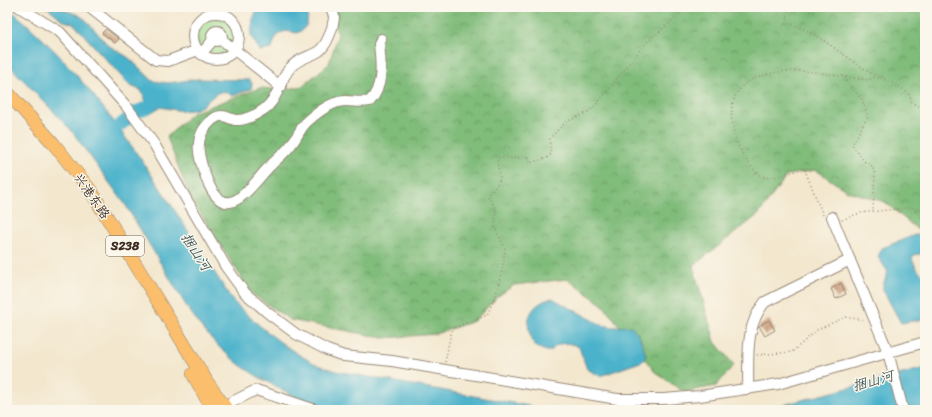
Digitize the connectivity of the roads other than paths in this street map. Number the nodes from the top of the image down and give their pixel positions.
1 (19, 7) edge
2 (89, 7) edge
3 (330, 7) edge
4 (226, 13) edge
5 (199, 21) junction
6 (217, 36) junction
7 (381, 39) dead end
8 (235, 51) junction
9 (199, 52) junction
10 (281, 87) junction
11 (7, 92) edge
12 (7, 103) edge
13 (833, 220) road end
14 (850, 260) junction
15 (925, 342) edge
16 (888, 352) junction
17 (748, 389) junction
18 (220, 409) edge
19 (316, 410) edge
20 (903, 410) edge

1 - 17 street
2 - 9 street
3 - 10 street
4 - 5 street
4 - 6 street
4 - 8 street
5 - 6 street
5 - 9 street
6 - 8 street
6 - 9 street
7 - 10 street
8 - 9 street
8 - 10 street
11 - 18 main road, 兴港东路 / S238
12 - 18 main road, 兴港东路 / S238
13 - 14 street
14 - 16 street
14 - 17 street
15 - 16 street
16 - 17 street
16 - 20 street
18 - 19 street

